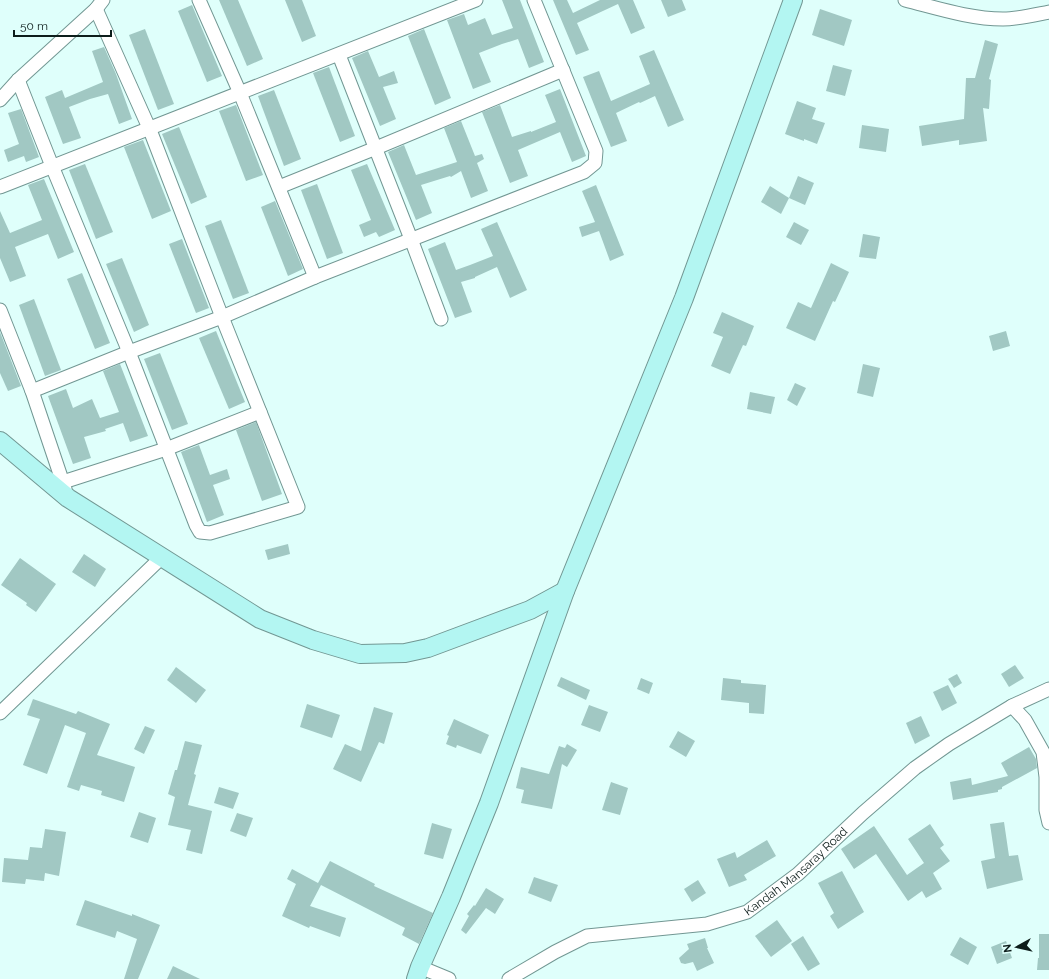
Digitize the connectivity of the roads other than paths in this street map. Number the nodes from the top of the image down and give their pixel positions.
1 (199, 0) edge
2 (476, 0) edge
3 (534, 0) edge
4 (793, 0) edge
5 (906, 0) edge
6 (99, 5) edge
7 (1049, 12) edge
8 (339, 55) junction
9 (563, 70) junction
10 (18, 80) junction
11 (240, 93) junction
12 (0, 100) edge
13 (150, 130) junction
14 (376, 148) junction
15 (52, 166) junction
16 (0, 187) edge
17 (278, 187) junction
18 (411, 239) junction
19 (315, 277) junction
20 (0, 310) edge
21 (222, 317) junction
22 (441, 319) dead end
23 (129, 352) junction
24 (32, 391) junction
25 (260, 412) junction
26 (0, 441) edge
27 (166, 449) junction
28 (66, 490) junction
29 (162, 557) junction
30 (565, 591) junction
31 (1049, 689) edge
32 (1012, 706) junction
33 (0, 712) edge
34 (1049, 823) edge
35 (418, 973) edge
36 (449, 979) edge
37 (509, 979) edge

1 - 11 street
2 - 8 street
3 - 9 street
4 - 30 main road
5 - 7 street
6 - 10 street
6 - 13 street
8 - 11 street
8 - 14 street
9 - 14 street
9 - 18 street
10 - 12 street
10 - 15 street
11 - 13 street
11 - 17 street
13 - 15 street
13 - 21 street
14 - 17 street
14 - 18 street
15 - 16 street
15 - 23 street
17 - 19 street
18 - 19 street
18 - 22 street
19 - 21 street
20 - 24 street
21 - 23 street
21 - 25 street
23 - 24 street
23 - 27 street
24 - 28 street
25 - 27 street
25 - 27 street
26 - 28 main road
27 - 28 street
28 - 29 main road
29 - 30 main road
29 - 33 street
30 - 35 main road
31 - 32 street, Kandah Mansaray Road
32 - 34 street
32 - 37 street, Kandah Mansaray Road
35 - 36 street

